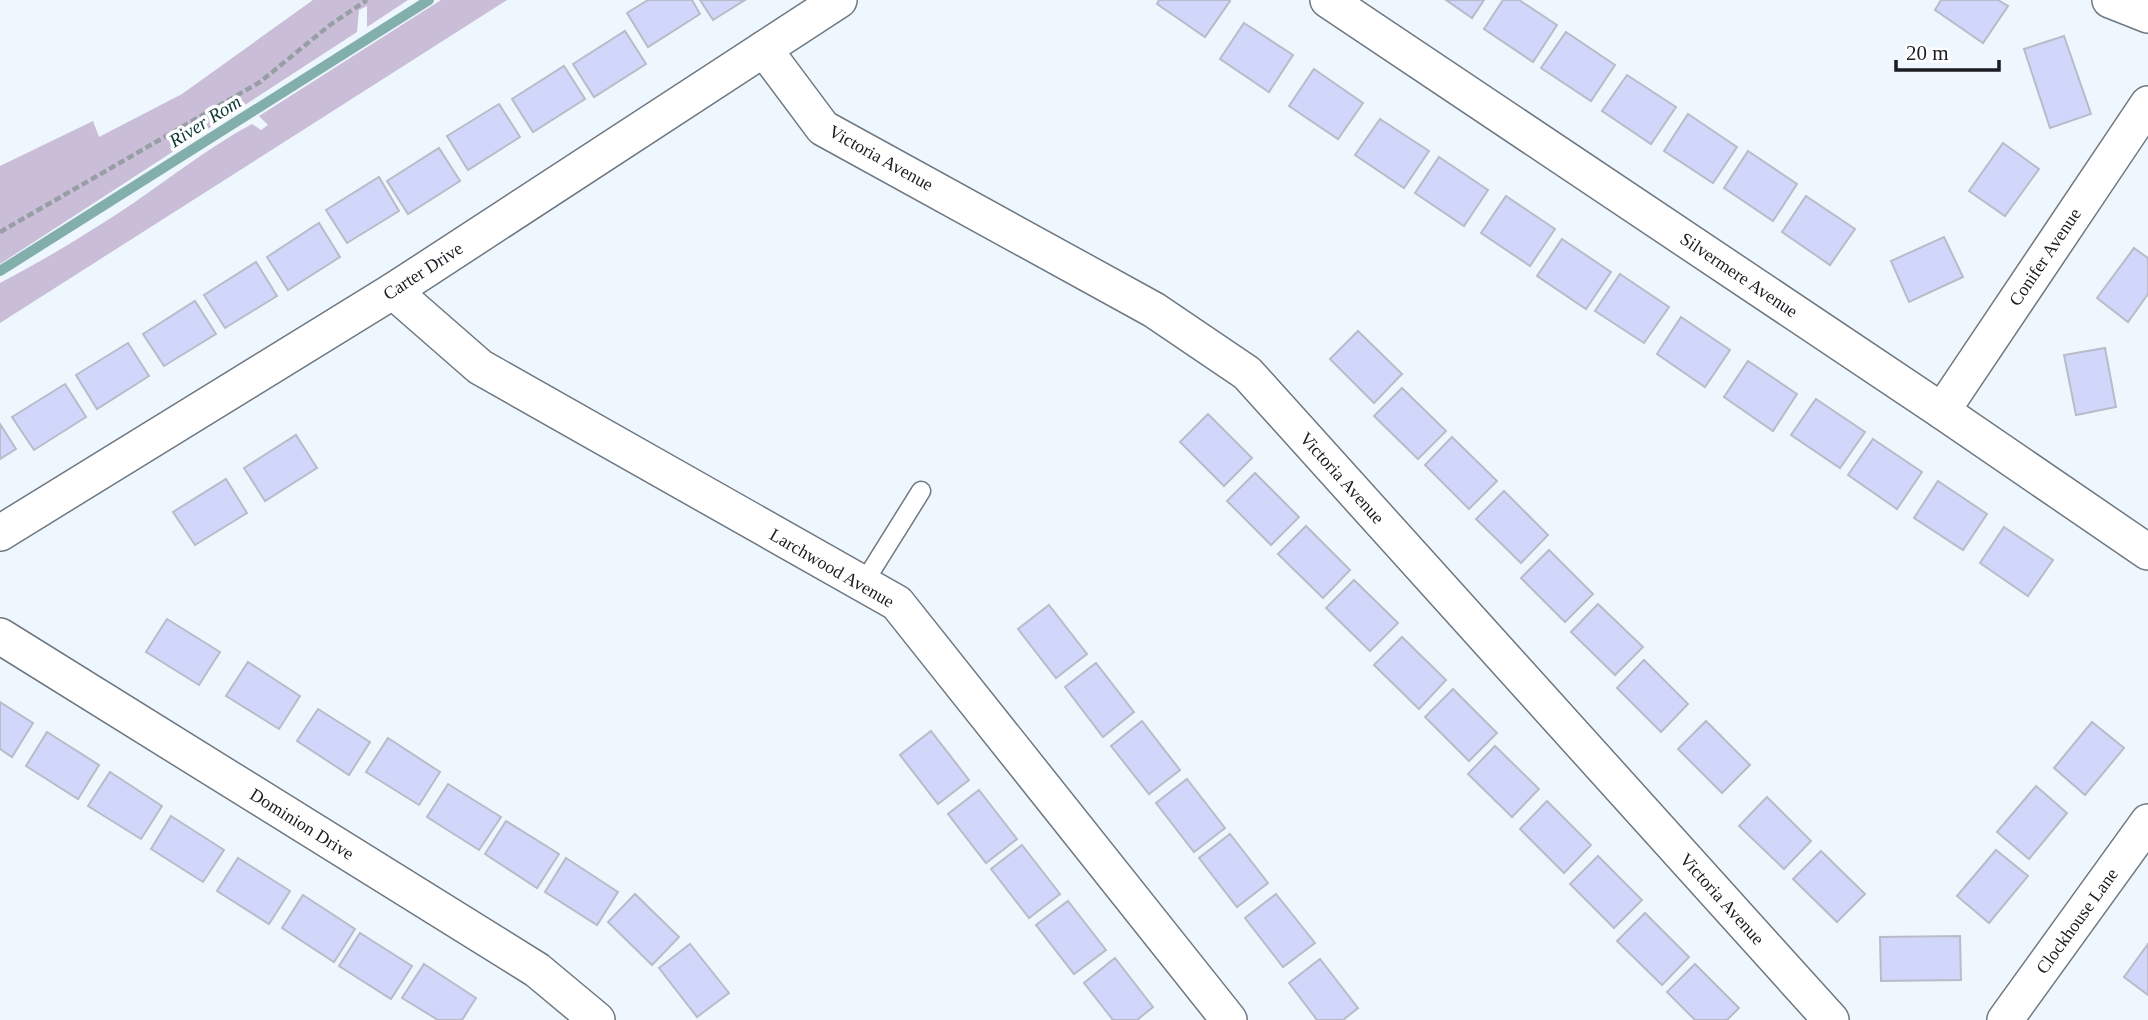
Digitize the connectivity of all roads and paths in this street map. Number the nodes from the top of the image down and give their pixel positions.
1 (367, 0) edge
2 (839, 0) edge
3 (1328, 0) edge
4 (2110, 0) edge
5 (2148, 15) edge
6 (764, 49) junction
7 (2148, 104) edge
8 (0, 232) edge
9 (393, 291) junction
10 (1942, 411) junction
11 (921, 491) dead end
12 (0, 533) edge
13 (2148, 552) edge
14 (863, 584) junction
15 (0, 636) edge
16 (2148, 822) edge
17 (597, 1020) edge
18 (1229, 1020) edge
19 (1831, 1020) edge
20 (2005, 1020) edge

1 - 8 path
2 - 6 street, Carter Drive
3 - 10 street, Silvermere Avenue
4 - 5 street
6 - 9 street, Carter Drive
6 - 19 street, Victoria Avenue
7 - 10 street, Conifer Avenue
9 - 12 street, Carter Drive
9 - 14 street, Larchwood Avenue
10 - 13 street, Silvermere Avenue
11 - 14 lane
14 - 18 street, Larchwood Avenue
15 - 17 street, Dominion Drive
16 - 20 street, Clockhouse Lane

